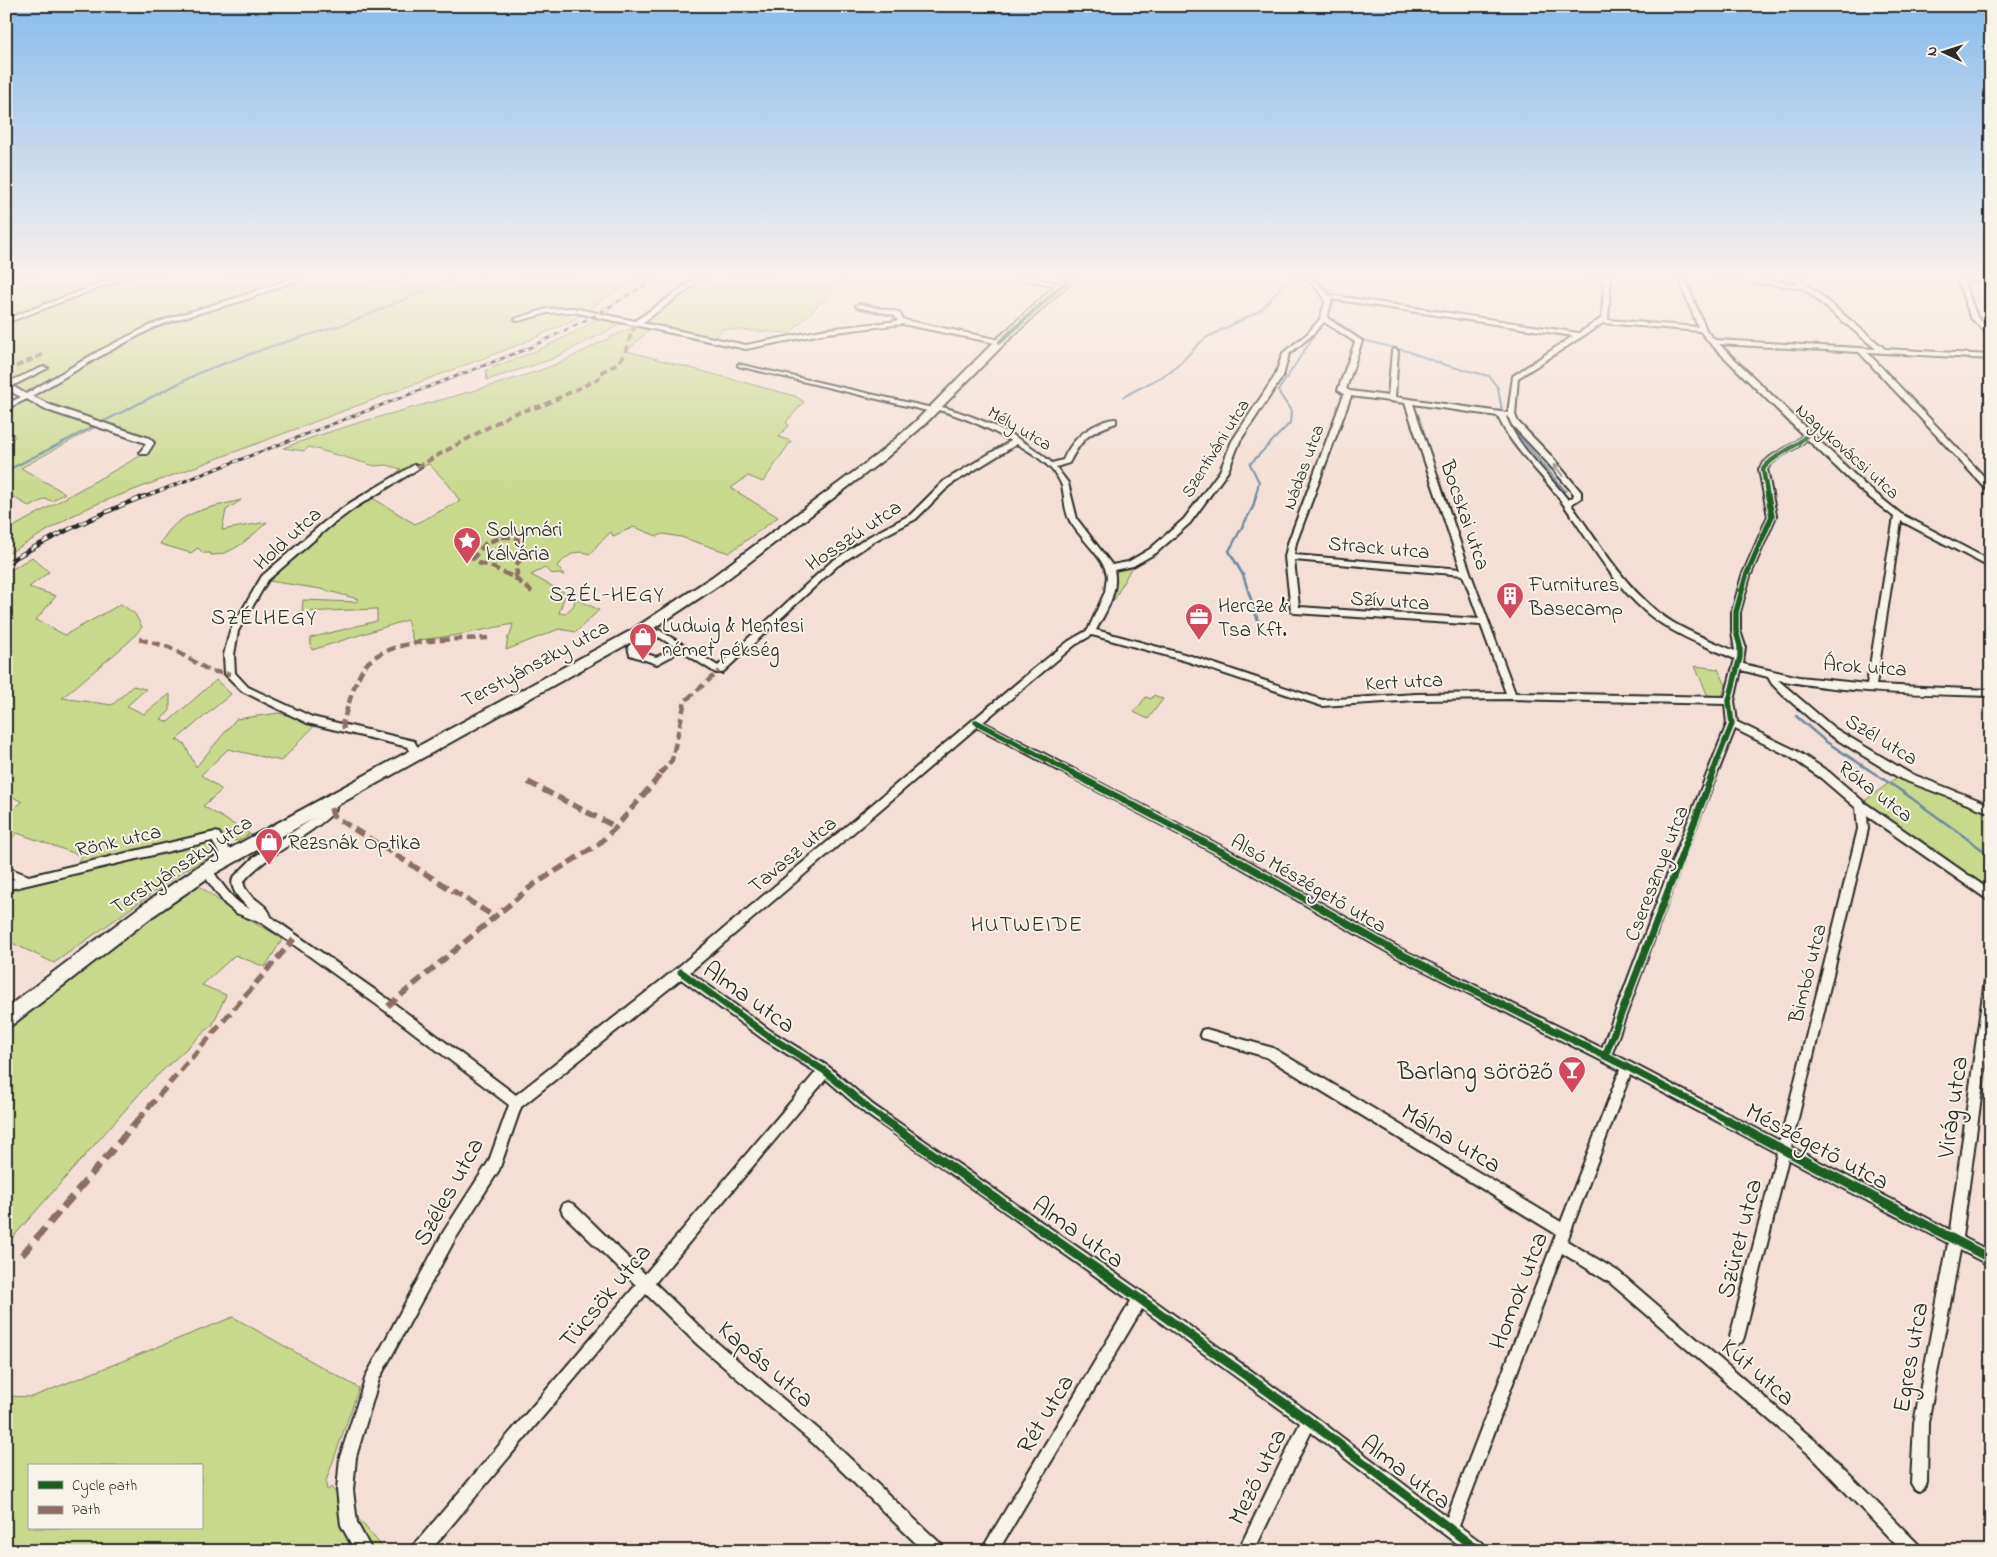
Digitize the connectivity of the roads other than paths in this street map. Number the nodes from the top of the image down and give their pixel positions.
1 (106, 350) edge
2 (992, 350) edge
3 (1289, 350) edge
4 (1356, 350) edge
5 (1556, 350) edge
6 (1720, 350) edge
7 (1855, 350) edge
8 (1861, 350) junction
9 (1395, 351) dead end
10 (1883, 351) joint
11 (1991, 357) edge
12 (740, 365) dead end
13 (44, 368) dead end
14 (6, 386) edge
15 (1348, 393) junction
16 (27, 397) junction
17 (1391, 398) junction
18 (1408, 401) junction
19 (6, 407) edge
20 (934, 408) junction
21 (1501, 415) junction
22 (1512, 416) junction
23 (1113, 421) dead end
24 (1807, 436) junction
25 (1016, 441) junction
26 (144, 452) dead end
27 (1053, 465) junction
28 (417, 467) dead end
29 (1991, 489) edge
30 (1568, 506) junction
31 (1898, 516) junction
32 (1289, 557) junction
33 (1991, 565) edge
34 (1109, 568) junction
35 (1466, 572) junction
36 (1294, 610) joint
37 (1483, 622) junction
38 (1091, 632) junction
39 (637, 634) junction
40 (633, 648) junction
41 (669, 654) dead end
42 (1739, 661) junction
43 (1771, 675) junction
44 (1871, 687) junction
45 (1991, 693) edge
46 (1512, 696) junction
47 (1729, 701) junction
48 (976, 722) junction
49 (1732, 724) junction
50 (416, 753) junction
51 (327, 802) junction
52 (1861, 806) junction
53 (1991, 809) edge
54 (228, 857) junction
55 (206, 870) junction
56 (6, 871) edge
57 (28, 880) junction
58 (6, 886) edge
59 (1991, 898) edge
60 (266, 920) junction
61 (681, 972) junction
62 (1991, 980) edge
63 (6, 1019) edge
64 (1206, 1034) dead end
65 (1605, 1056) junction
66 (1627, 1067) junction
67 (825, 1070) junction
68 (516, 1104) junction
69 (1783, 1150) junction
70 (568, 1210) dead end
71 (1562, 1238) junction
72 (1955, 1240) junction
73 (1991, 1259) edge
74 (644, 1284) junction
75 (1140, 1299) junction
76 (1737, 1337) dead end
77 (1309, 1421) junction
78 (1919, 1483) dead end
79 (1450, 1529) junction
80 (364, 1551) edge
81 (420, 1551) edge
82 (936, 1551) edge
83 (988, 1551) edge
84 (1246, 1551) edge
85 (1479, 1551) edge
86 (1913, 1551) edge

1 - 16 street
2 - 20 main road, Terstyánszky utca
3 - 34 street, Szentiváni utca
4 - 15 street, Nádas utca
5 - 22 street
6 - 24 street, Nagykovácsi utca
7 - 8 street
8 - 10 street
8 - 29 street
9 - 17 street
10 - 11 street
12 - 20 street, Mély utca
13 - 14 street
14 - 16 street
15 - 17 street
15 - 32 street, Nádas utca
16 - 19 street
16 - 26 street
17 - 18 street
18 - 21 street
18 - 35 street, Bocskai utca
20 - 25 street, Mély utca
20 - 39 main road, Terstyánszky utca
21 - 22 street
21 - 30 street, Árok utca
30 -> 22 street
23 - 27 street
24 - 31 street, Nagykovácsi utca
24 - 42 street
25 - 27 street, Mély utca
25 - 40 street, Hosszú utca
27 - 34 street, Mély utca
28 - 50 street, Hold utca
30 - 42 street, Árok utca
31 - 33 street, Nagykovácsi utca
31 - 44 street
32 - 35 street, Strack utca
32 - 36 street, Nádas utca
34 - 38 street
35 - 37 street, Bocskai utca
36 - 37 street, Szív utca
37 - 46 street, Bocskai utca
38 - 46 street, Kert utca
38 - 48 street, Tavasz utca
39 - 40 street
39 - 50 main road, Terstyánszky utca
40 - 41 street
42 - 43 street, Árok utca
42 - 47 street
43 - 44 street, Árok utca
43 - 53 street, Szél utca
44 - 45 street, Árok utca
46 - 47 street, Kert utca
47 - 49 street, Cseresznye utca
48 - 61 street, Tavasz utca
48 - 65 street, Alsó Mészégető utca
49 - 52 street, Róka utca
49 - 65 street, Cseresznye utca
50 - 51 main road, Terstyánszky utca
51 - 54 main road, Terstyánszky utca
51 - 60 street
52 - 59 street, Róka utca
52 - 69 street, Bimbó utca
54 - 55 main road, Terstyánszky utca
54 - 57 street, Rönk utca
55 - 60 street
55 - 63 main road, Terstyánszky utca
56 - 57 street
57 - 58 street, Rönk utca
60 - 68 street
61 - 67 street, Alma utca
61 - 68 street, Tavasz utca
62 - 72 street, Virág utca
64 - 71 street, Málna utca
65 - 66 street, Alsó Mészégető utca
66 - 69 street, Mészégető utca
66 - 71 street, Homok utca
67 - 74 street, Tücsök utca
67 - 75 street, Alma utca
68 - 80 street, Széles utca
69 - 72 street, Mészégető utca
69 - 76 street, Szüret utca
70 - 74 street, Kapás utca
71 - 79 street, Homok utca
71 - 86 street, Kút utca
72 - 73 street, Mészégető utca
72 - 78 street, Egres utca
74 - 81 street, Tücsök utca
74 - 82 street, Kapás utca
75 - 77 street, Alma utca
75 - 83 street, Rét utca
77 - 79 street, Alma utca
77 - 84 street, Mező utca
79 - 85 street, Alma utca

